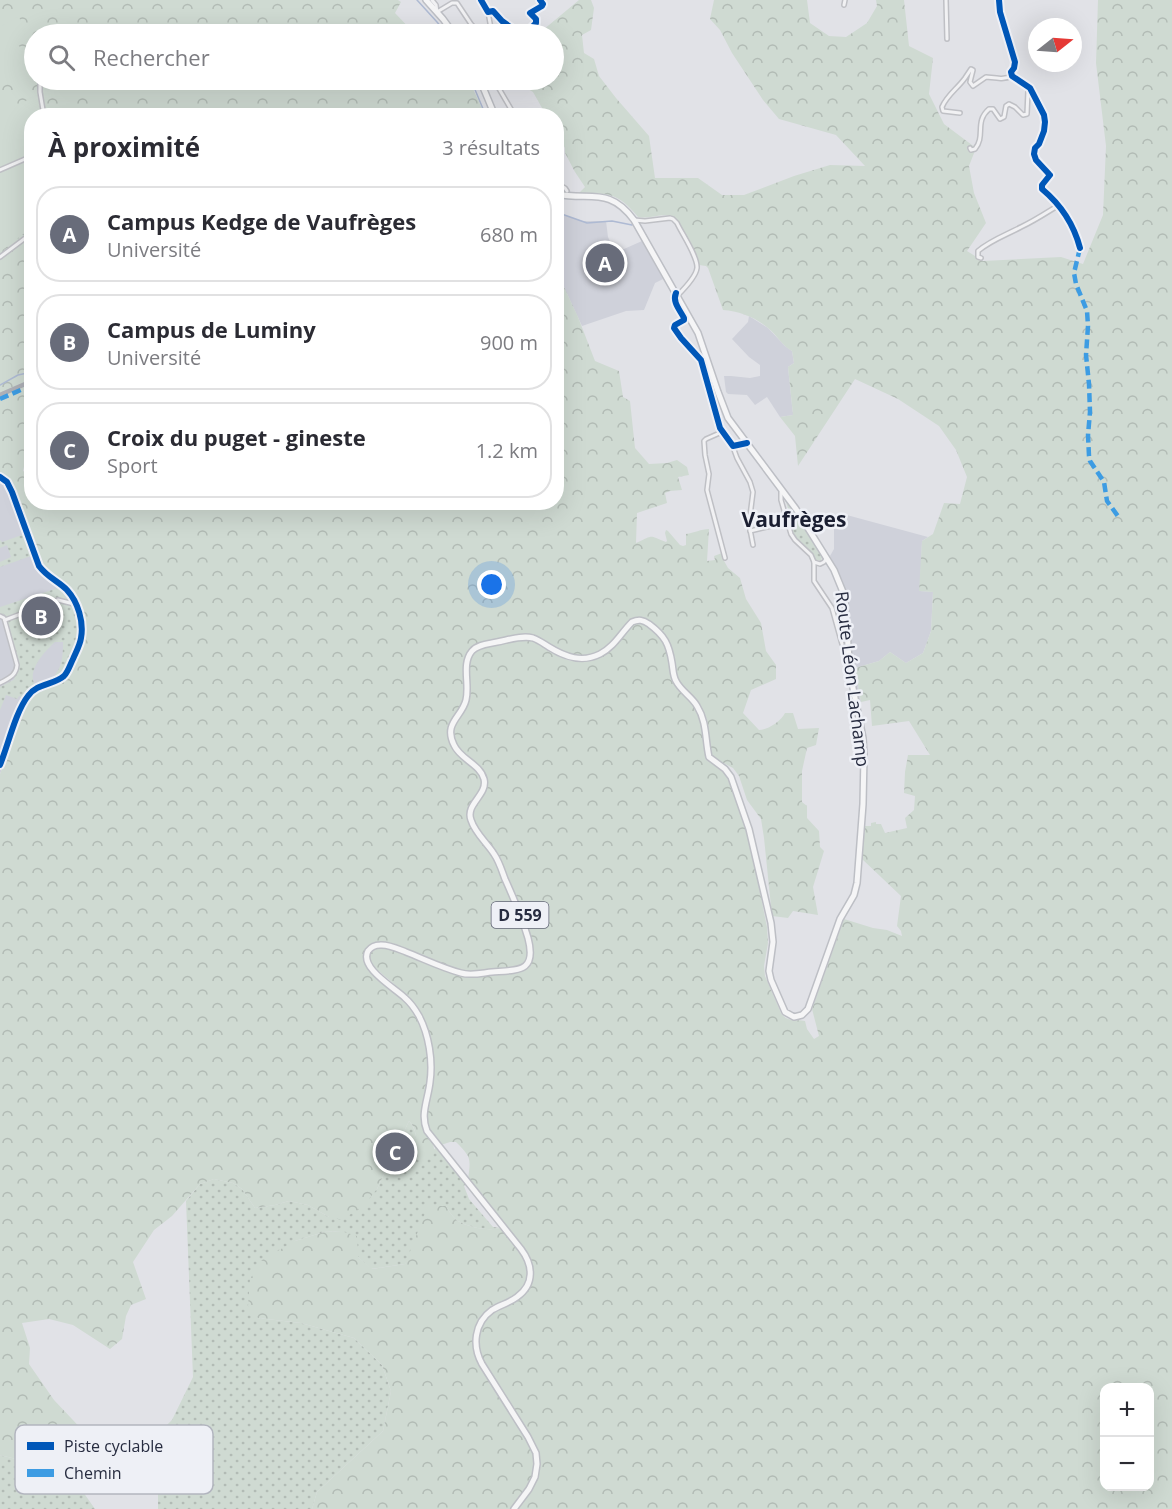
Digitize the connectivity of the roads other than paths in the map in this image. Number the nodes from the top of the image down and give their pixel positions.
1 (426, 0) edge
2 (432, 0) edge
3 (481, 0) edge
4 (540, 0) edge
5 (845, 0) edge
6 (946, 0) edge
7 (999, 0) edge
8 (844, 5) dead end
9 (437, 12) junction
10 (488, 12) junction
11 (446, 24) edge
12 (471, 24) edge
13 (490, 24) edge
14 (506, 24) edge
15 (535, 24) edge
16 (947, 39) dead end
17 (1012, 76) junction
18 (1030, 88) junction
19 (40, 90) edge
20 (484, 90) edge
21 (500, 90) edge
22 (43, 108) edge
23 (492, 108) edge
24 (510, 108) edge
25 (960, 113) dead end
26 (970, 148) dead end
27 (24, 160) edge
28 (0, 170) edge
29 (564, 187) edge
30 (567, 193) joint
31 (1059, 205) junction
32 (634, 220) junction
33 (24, 239) edge
34 (1080, 248) dead end
35 (0, 257) edge
36 (981, 258) dead end
37 (677, 294) junction
38 (24, 384) edge
39 (0, 395) edge
40 (722, 432) junction
41 (747, 443) junction
42 (733, 446) junction
43 (0, 477) edge
44 (782, 490) junction
45 (787, 522) junction
46 (750, 531) junction
47 (753, 544) dead end
48 (725, 558) dead end
49 (826, 558) junction
50 (814, 562) junction
51 (76, 603) junction
52 (0, 616) edge
53 (5, 620) junction
54 (842, 644) dead end
55 (0, 683) edge
56 (0, 765) edge
57 (514, 1509) edge

1 - 9 main road
2 - 9 street
3 - 10 street
4 - 15 street
5 - 8 street
6 - 16 street
7 - 17 street
9 - 11 main road
9 - 12 street
10 - 13 street
10 - 14 street
17 - 18 street
17 - 25 street
18 - 26 street
18 - 31 street
19 - 22 street
20 - 23 main road
21 - 24 street
27 - 28 street
29 - 30 street
30 - 32 main road, Route Léon Lachamp / D 559
31 - 34 street
31 - 36 street
32 - 37 main road, Route Léon Lachamp / D 559
32 - 37 street
33 - 35 street
37 - 40 street
37 - 41 main road, Route Léon Lachamp / D 559
38 - 39 street
40 - 42 street
40 - 48 street
41 - 42 street
41 - 44 main road, Route Léon Lachamp / D 559
42 - 46 street
43 - 51 street
44 - 45 street, Route Léon Lachamp
44 - 49 main road, Route Léon Lachamp / D 559
45 - 46 street
45 - 50 street, Route Léon Lachamp
46 - 47 street
49 - 50 street
49 - 57 main road, Route Léon Lachamp / D 559
50 - 54 street
51 - 53 street
51 - 56 street
52 - 53 street
53 - 55 street

